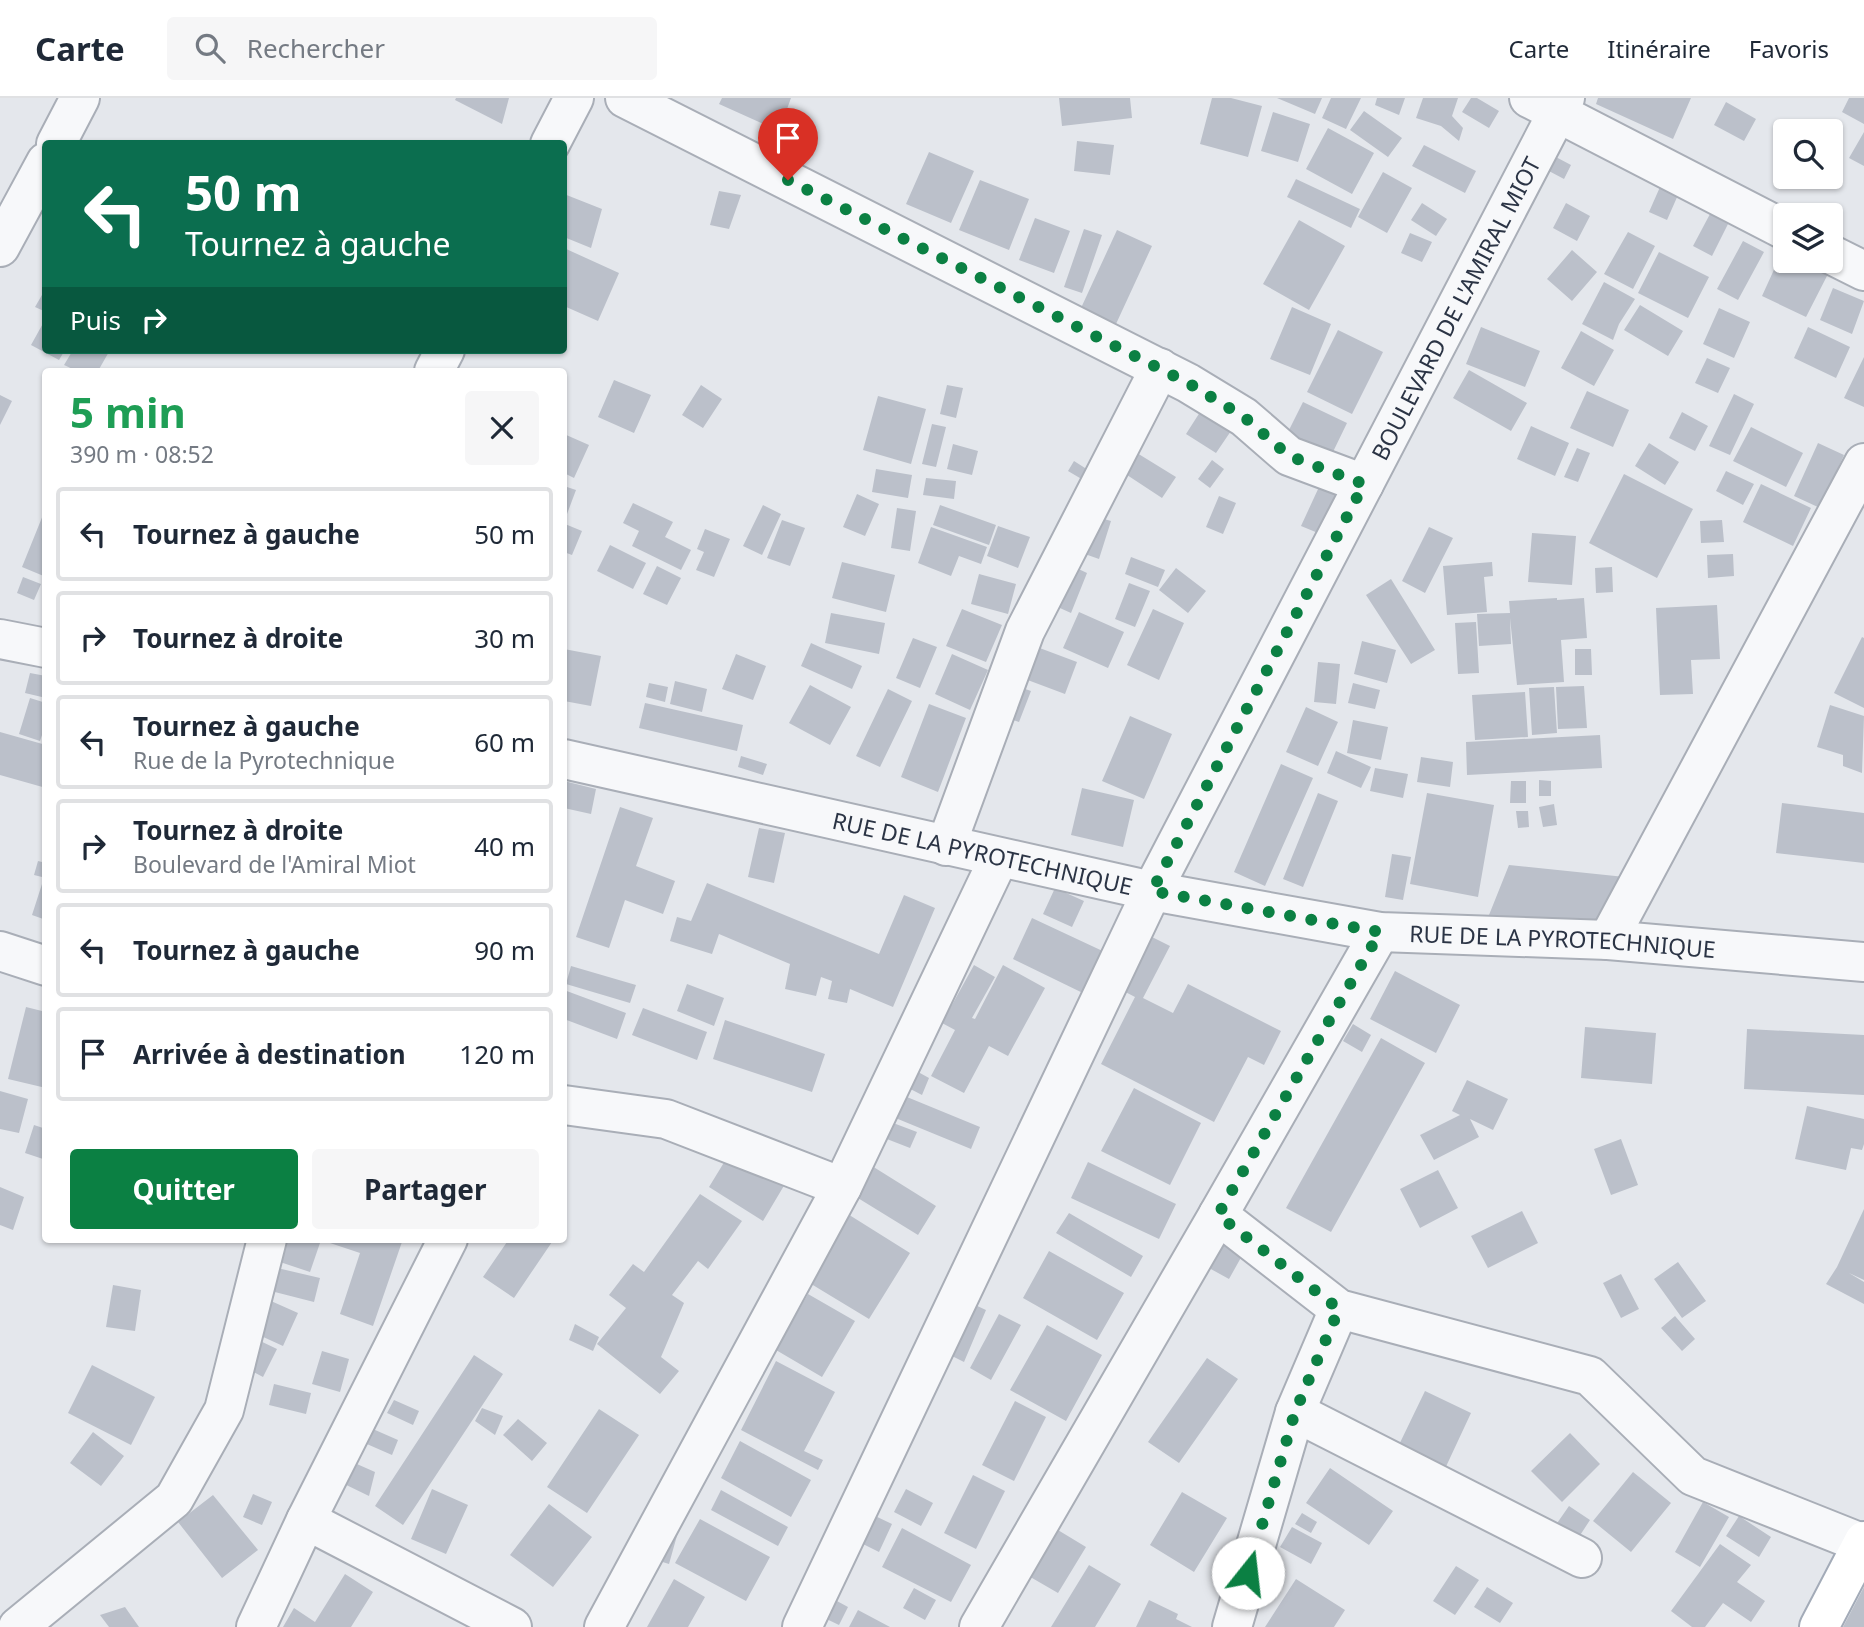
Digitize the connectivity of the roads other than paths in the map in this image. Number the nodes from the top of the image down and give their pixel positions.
1 (80, 98) edge
2 (574, 98) edge
3 (625, 98) edge
4 (1550, 103) edge
5 (58, 140) edge
6 (553, 140) edge
7 (42, 169) edge
8 (1773, 224) edge
9 (0, 247) edge
10 (1843, 260) edge
11 (1864, 271) edge
12 (1160, 368) junction
13 (1864, 463) edge
14 (1364, 484) junction
15 (0, 639) edge
16 (42, 647) edge
17 (567, 760) edge
18 (946, 846) junction
19 (999, 858) junction
20 (1152, 891) junction
21 (1380, 932) junction
22 (1608, 940) junction
23 (0, 951) edge
24 (1864, 962) edge
25 (42, 965) edge
26 (567, 1105) edge
27 (842, 1187) junction
28 (1218, 1215) junction
29 (266, 1243) edge
30 (446, 1243) edge
31 (1339, 1309) junction
32 (1295, 1412) junction
33 (306, 1520) junction
34 (1864, 1542) edge
35 (1582, 1558) dead end
36 (18, 1627) edge
37 (256, 1627) edge
38 (512, 1627) edge
39 (604, 1627) edge
40 (802, 1627) edge
41 (979, 1627) edge
42 (1232, 1627) edge
43 (1819, 1627) edge

1 - 5 street
2 - 6 street
3 - 12 street
4 - 8 street
4 - 14 street, BOULEVARD DE L'AMIRAL MIOT
7 - 9 street
10 - 11 street
12 - 14 street
12 - 18 street
13 - 22 street
14 - 20 street, BOULEVARD DE L'AMIRAL MIOT
15 - 16 street
17 - 18 street, RUE DE LA PYROTECHNIQUE
18 - 19 street, RUE DE LA PYROTECHNIQUE
19 - 20 street, RUE DE LA PYROTECHNIQUE
19 - 27 street
20 - 21 street, RUE DE LA PYROTECHNIQUE
20 - 40 street, BOULEVARD DE L'AMIRAL MIOT
21 - 22 street, RUE DE LA PYROTECHNIQUE
21 - 28 street
22 - 24 street, RUE DE LA PYROTECHNIQUE
23 - 25 street
26 - 27 street
27 - 39 street
28 - 31 street
28 - 41 street
29 - 36 street
30 - 33 street
31 - 32 street
31 - 34 street
32 - 35 street
32 - 42 street
33 - 37 street
33 - 38 street
34 - 43 main road

